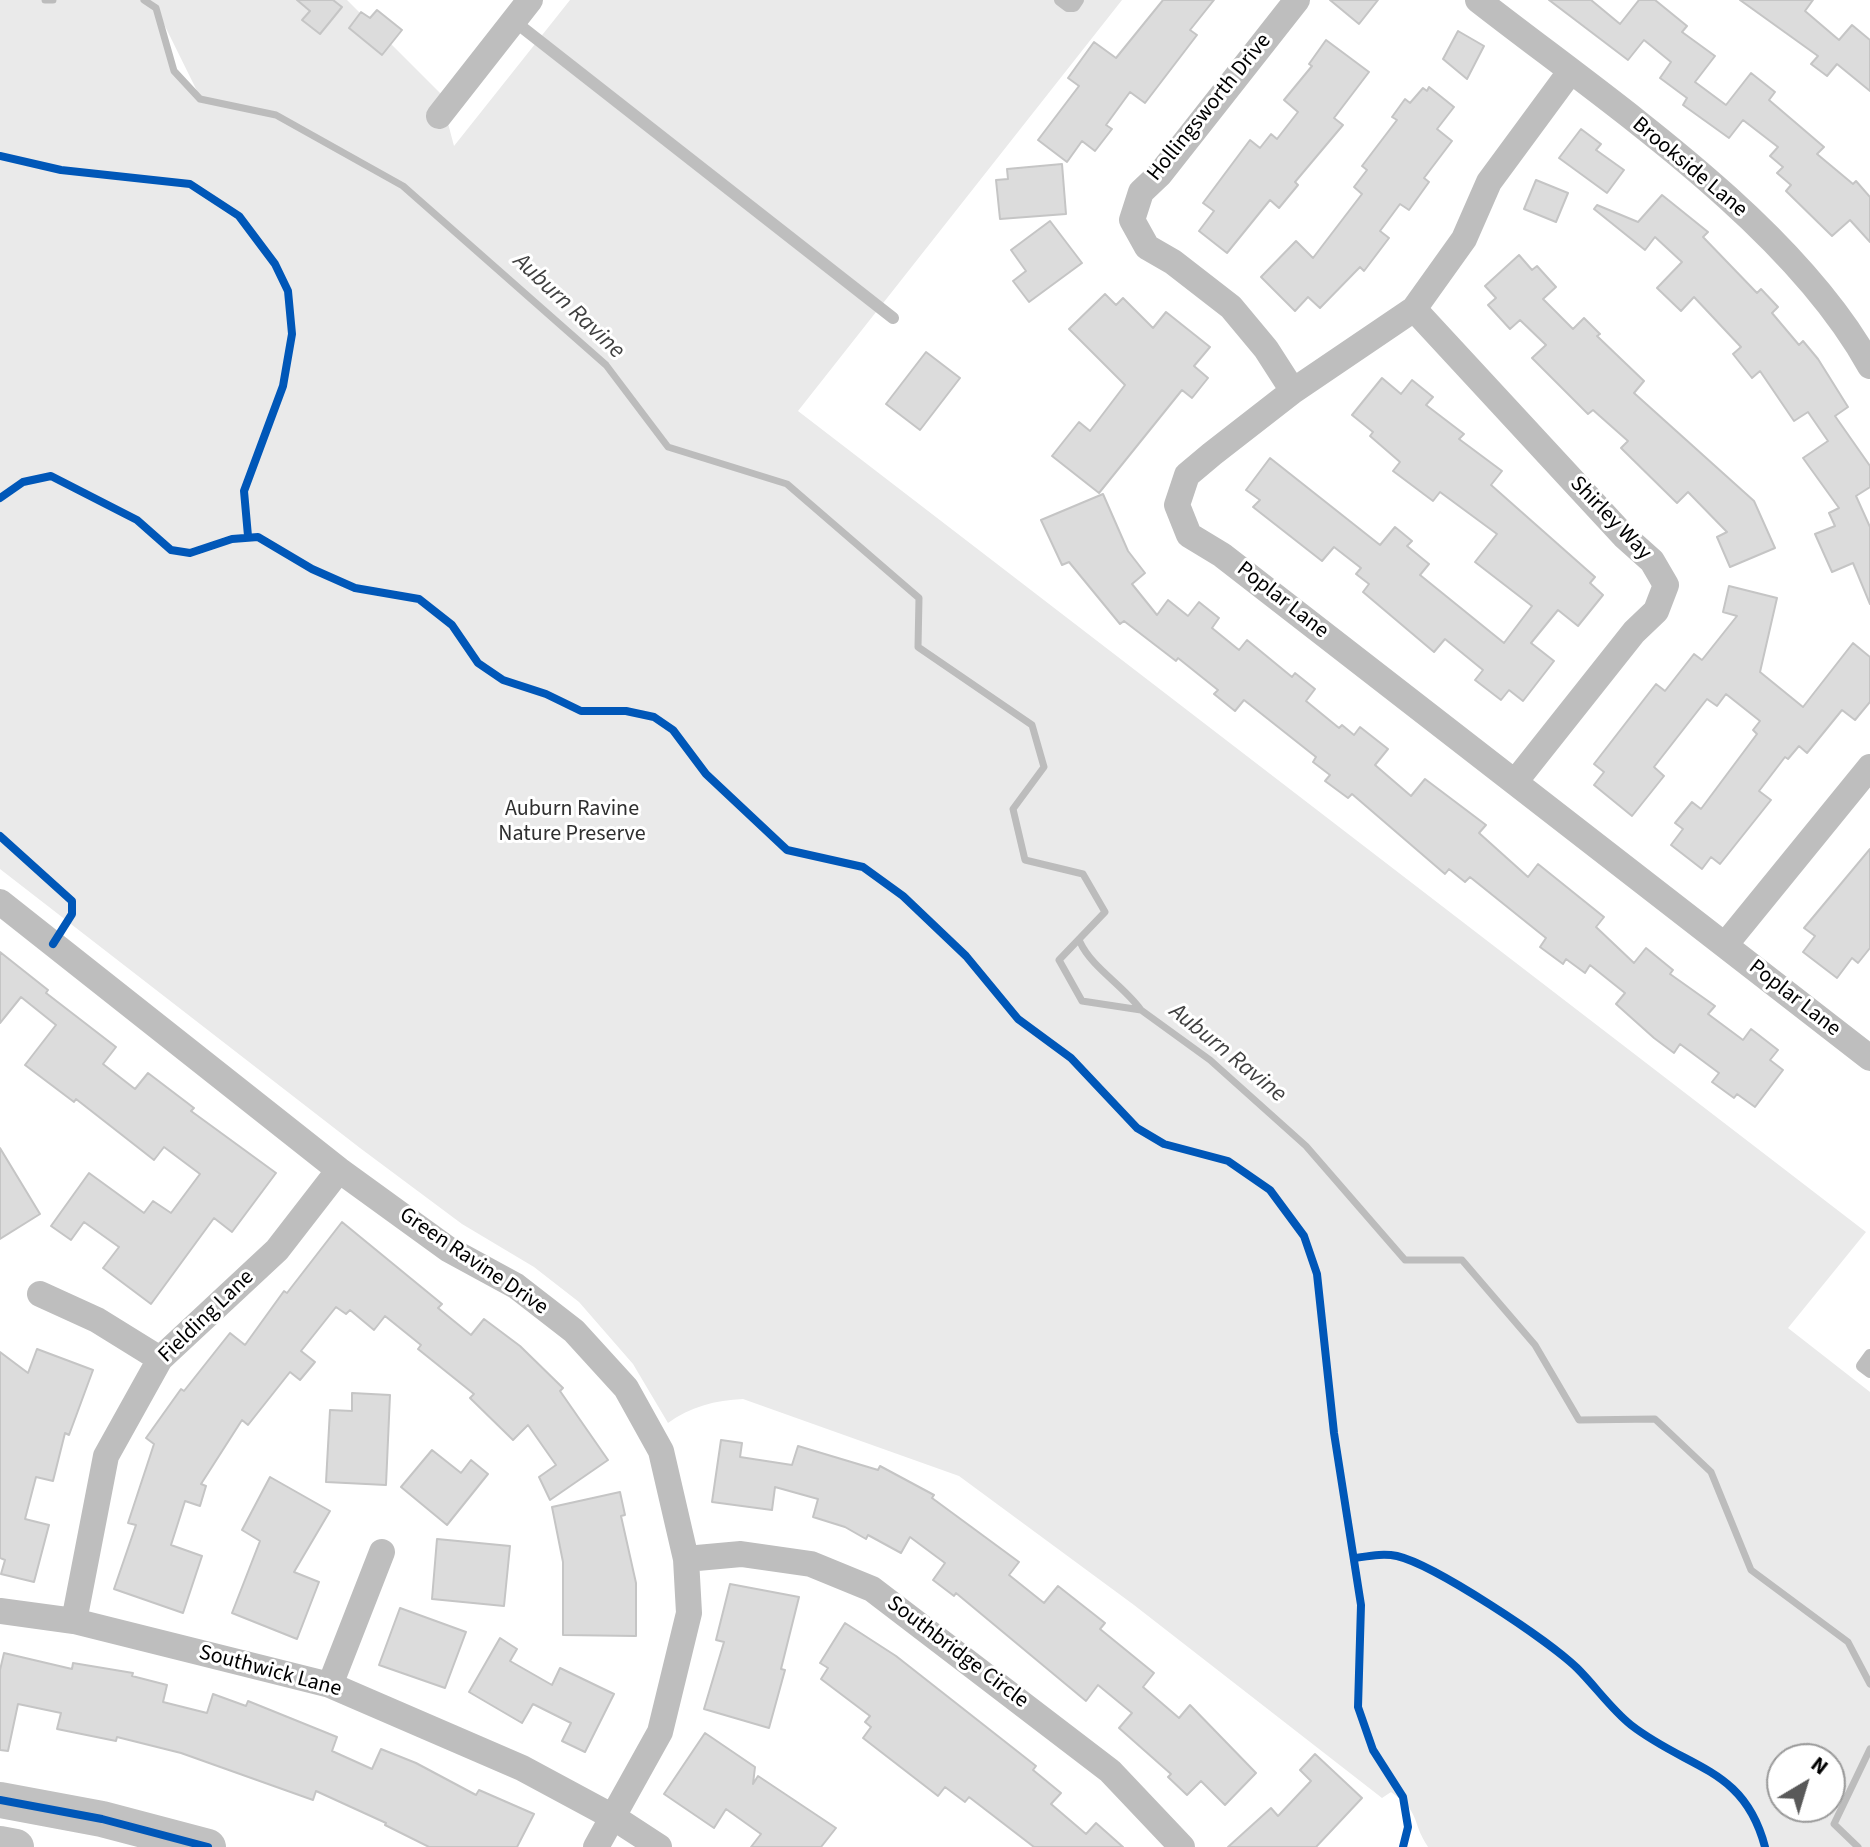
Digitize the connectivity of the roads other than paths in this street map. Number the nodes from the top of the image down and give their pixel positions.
1 (1060, 0) edge
2 (1078, 0) edge
3 (1297, 0) edge
4 (1478, 0) edge
5 (522, 10) edge
6 (1570, 72) junction
7 (439, 116) dead end
8 (1414, 309) junction
9 (893, 318) dead end
10 (1870, 366) edge
11 (1293, 391) junction
12 (1870, 767) edge
13 (1515, 782) junction
14 (0, 902) edge
15 (1725, 945) junction
16 (1870, 1058) edge
17 (339, 1170) junction
18 (40, 1294) dead end
19 (1870, 1355) edge
20 (160, 1359) junction
21 (1870, 1372) edge
22 (382, 1552) dead end
23 (686, 1559) junction
24 (0, 1611) edge
25 (74, 1621) junction
26 (330, 1685) junction
27 (0, 1800) edge
28 (613, 1817) junction
29 (0, 1844) edge
30 (16, 1847) edge
31 (208, 1847) edge
32 (596, 1847) edge
33 (659, 1847) edge
34 (1182, 1847) edge

1 - 2 lane
3 - 11 street, Hollingsworth Drive
4 - 6 street, Brookside Lane
5 - 7 street
5 - 9 lane
6 - 8 street, Poplar Lane
6 - 10 street, Brookside Lane
8 - 11 street, Poplar Lane
8 - 13 street, Shirley Way
11 - 13 street, Poplar Lane
12 - 15 street
13 - 15 street, Poplar Lane
14 - 17 street, Green Ravine Drive
15 - 16 street, Poplar Lane
17 - 20 street, Fielding Lane
17 - 23 street, Green Ravine Drive
18 - 20 street
19 - 21 lane
20 - 25 street, Fielding Lane
22 - 26 street
23 - 28 street, Green Ravine Drive
23 - 34 street, Southbridge Circle
24 - 25 street, Southwick Lane
25 - 26 street, Southwick Lane
26 - 28 street, Southwick Lane
27 - 31 main road
28 - 32 street, Green Ravine Drive
28 - 33 street
29 - 30 main road

